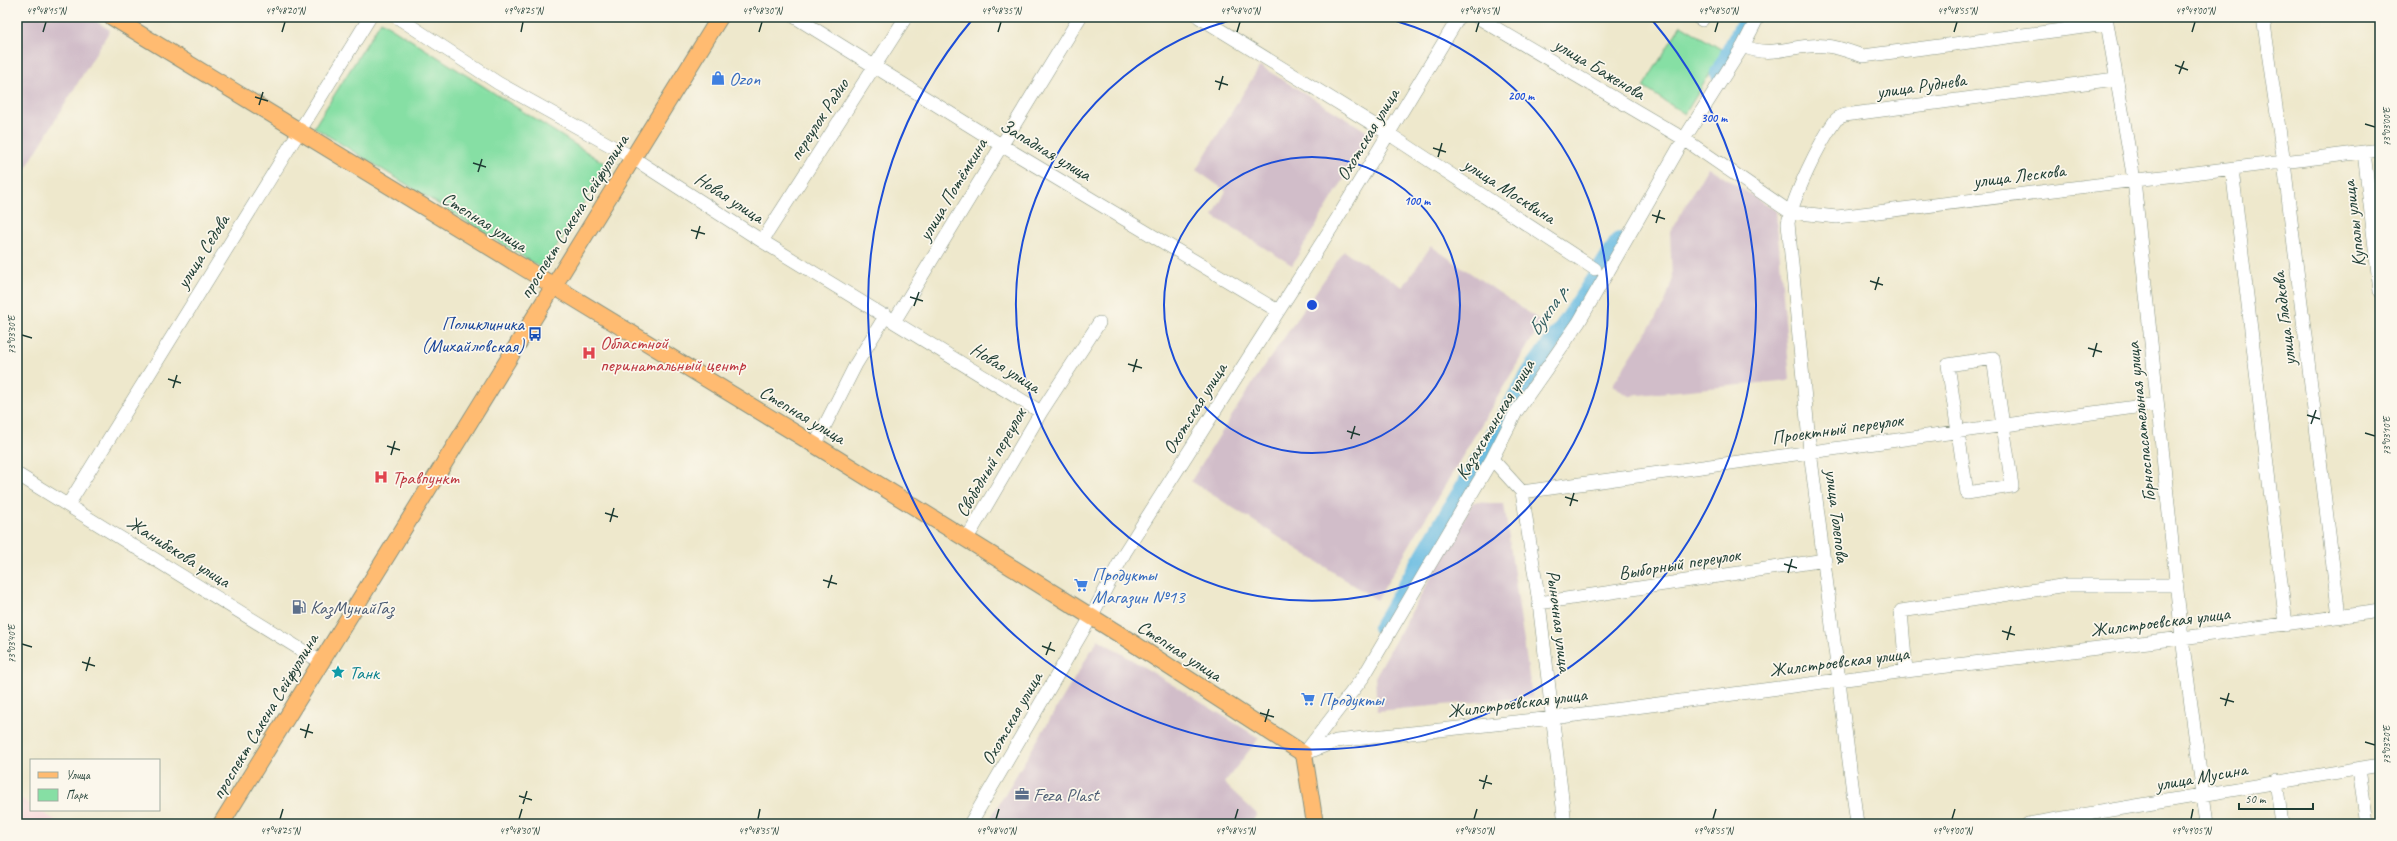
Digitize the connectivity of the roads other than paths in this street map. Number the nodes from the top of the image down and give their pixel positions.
1 (112, 17) edge
2 (370, 17) edge
3 (397, 17) edge
4 (720, 17) edge
5 (796, 17) edge
6 (906, 17) edge
7 (1080, 17) edge
8 (1199, 17) edge
9 (1459, 17) edge
10 (1477, 17) edge
11 (1758, 17) edge
12 (2263, 17) edge
13 (2107, 21) edge
14 (1743, 46) junction
15 (874, 66) junction
16 (2115, 79) junction
17 (300, 131) junction
18 (1389, 134) junction
19 (1684, 139) junction
20 (1001, 145) junction
21 (2380, 150) edge
22 (2364, 152) junction
23 (633, 158) junction
24 (2284, 163) junction
25 (2232, 169) junction
26 (2134, 180) junction
27 (1790, 212) junction
28 (762, 241) junction
29 (1595, 269) dead end
30 (553, 286) junction
31 (2380, 291) edge
32 (1278, 311) junction
33 (891, 318) junction
34 (1099, 323) dead end
35 (2157, 404) junction
36 (1041, 412) junction
37 (2004, 424) junction
38 (1958, 430) junction
39 (814, 445) junction
40 (1810, 451) junction
41 (1492, 459) junction
42 (17, 474) edge
43 (1522, 492) junction
44 (68, 505) junction
45 (966, 540) junction
46 (1824, 560) junction
47 (2177, 585) junction
48 (1539, 604) junction
49 (2380, 611) edge
50 (2339, 616) junction
51 (1091, 617) junction
52 (2286, 625) junction
53 (2182, 638) junction
54 (321, 662) junction
55 (1906, 671) junction
56 (1839, 680) junction
57 (1553, 718) junction
58 (1304, 754) junction
59 (2380, 765) edge
60 (2359, 769) junction
61 (2276, 781) junction
62 (2203, 795) junction
63 (221, 824) edge
64 (970, 824) edge
65 (1315, 824) edge
66 (1565, 824) edge
67 (1857, 824) edge
68 (2028, 824) edge
69 (2207, 824) edge
70 (2282, 824) edge
71 (2367, 824) edge

1 - 17 main road, Степная улица
2 - 17 street, улица Седова
3 - 23 street, Новая улица
4 - 23 main road, проспект Сакена Сейфуллина
5 - 15 street, Западная улица
6 - 15 street, переулок Радио
7 - 20 street, улица Потёмкина
8 - 18 street, улица Москвина
9 - 18 street, Охотская улица
10 - 19 street, улица Баженова
11 - 14 street, Казахстанская улица
12 - 24 street, улица Гладкова
13 - 14 street
13 - 16 street, Горноспасательная улица
14 - 19 street, Казахстанская улица
15 - 20 street, Западная улица
15 - 28 street, переулок Радио
16 - 26 street, Горноспасательная улица
16 - 27 street, улица Руднева
17 - 30 main road, Степная улица
17 - 44 street, улица Седова
18 - 29 street, улица Москвина
18 - 32 street, Охотская улица
19 - 27 street, улица Лескова
19 - 41 street, Казахстанская улица
20 - 32 street, Западная улица
20 - 33 street, улица Потёмкина
21 - 22 street, улица Лескова
22 - 24 street, улица Лескова
22 - 31 street, Купалы улица
23 - 28 street, Новая улица
23 - 30 main road, проспект Сакена Сейфуллина
24 - 25 street, улица Лескова
24 - 50 street, улица Гладкова
25 - 26 street, улица Лескова
25 - 52 street
26 - 27 street, улица Лескова
26 - 35 street, Горноспасательная улица
27 - 40 street, улица Толепова
28 - 33 street, Новая улица
30 - 39 main road, Степная улица
30 - 54 main road, проспект Сакена Сейфуллина
32 - 51 street, Охотская улица
33 - 36 street, Новая улица
33 - 39 street, улица Потёмкина
34 - 36 street, Свободный переулок
35 - 37 street, Проектный переулок
35 - 47 street, Горноспасательная улица
36 - 45 street, Свободный переулок
37 - 38 street, Проектный переулок
37 - 38 street
37 - 38 street
38 - 40 street, Проектный переулок
39 - 45 main road, Степная улица
40 - 43 street, Проектный переулок
40 - 46 street, улица Толепова
41 - 43 street
41 - 58 street, Казахстанская улица
42 - 44 street, Жанибекова улица
43 - 48 street, Рыночная улица
44 - 54 street, Жанибекова улица
45 - 51 main road, Степная улица
46 - 48 street, Выборный переулок
46 - 56 street, улица Толепова
47 - 53 street, Горноспасательная улица
47 - 55 street
48 - 57 street, Рыночная улица
49 - 50 street, Жилстроевская улица
50 - 52 street, Жилстроевская улица
51 - 58 main road, Степная улица
51 - 64 street, Охотская улица
52 - 53 street, Жилстроевская улица
53 - 55 street, Жилстроевская улица
53 - 62 street, Горноспасательная улица
54 - 63 main road, проспект Сакена Сейфуллина
55 - 56 street, Жилстроевская улица
56 - 57 street, Жилстроевская улица
56 - 67 street, улица Толепова
57 - 58 street, Жилстроевская улица
57 - 66 street, Рыночная улица
58 - 65 main road
59 - 60 street, улица Мусина
60 - 61 street, улица Мусина
60 - 71 street
61 - 62 street, улица Мусина
61 - 70 street
62 - 68 street, улица Мусина
62 - 69 street, Горноспасательная улица

